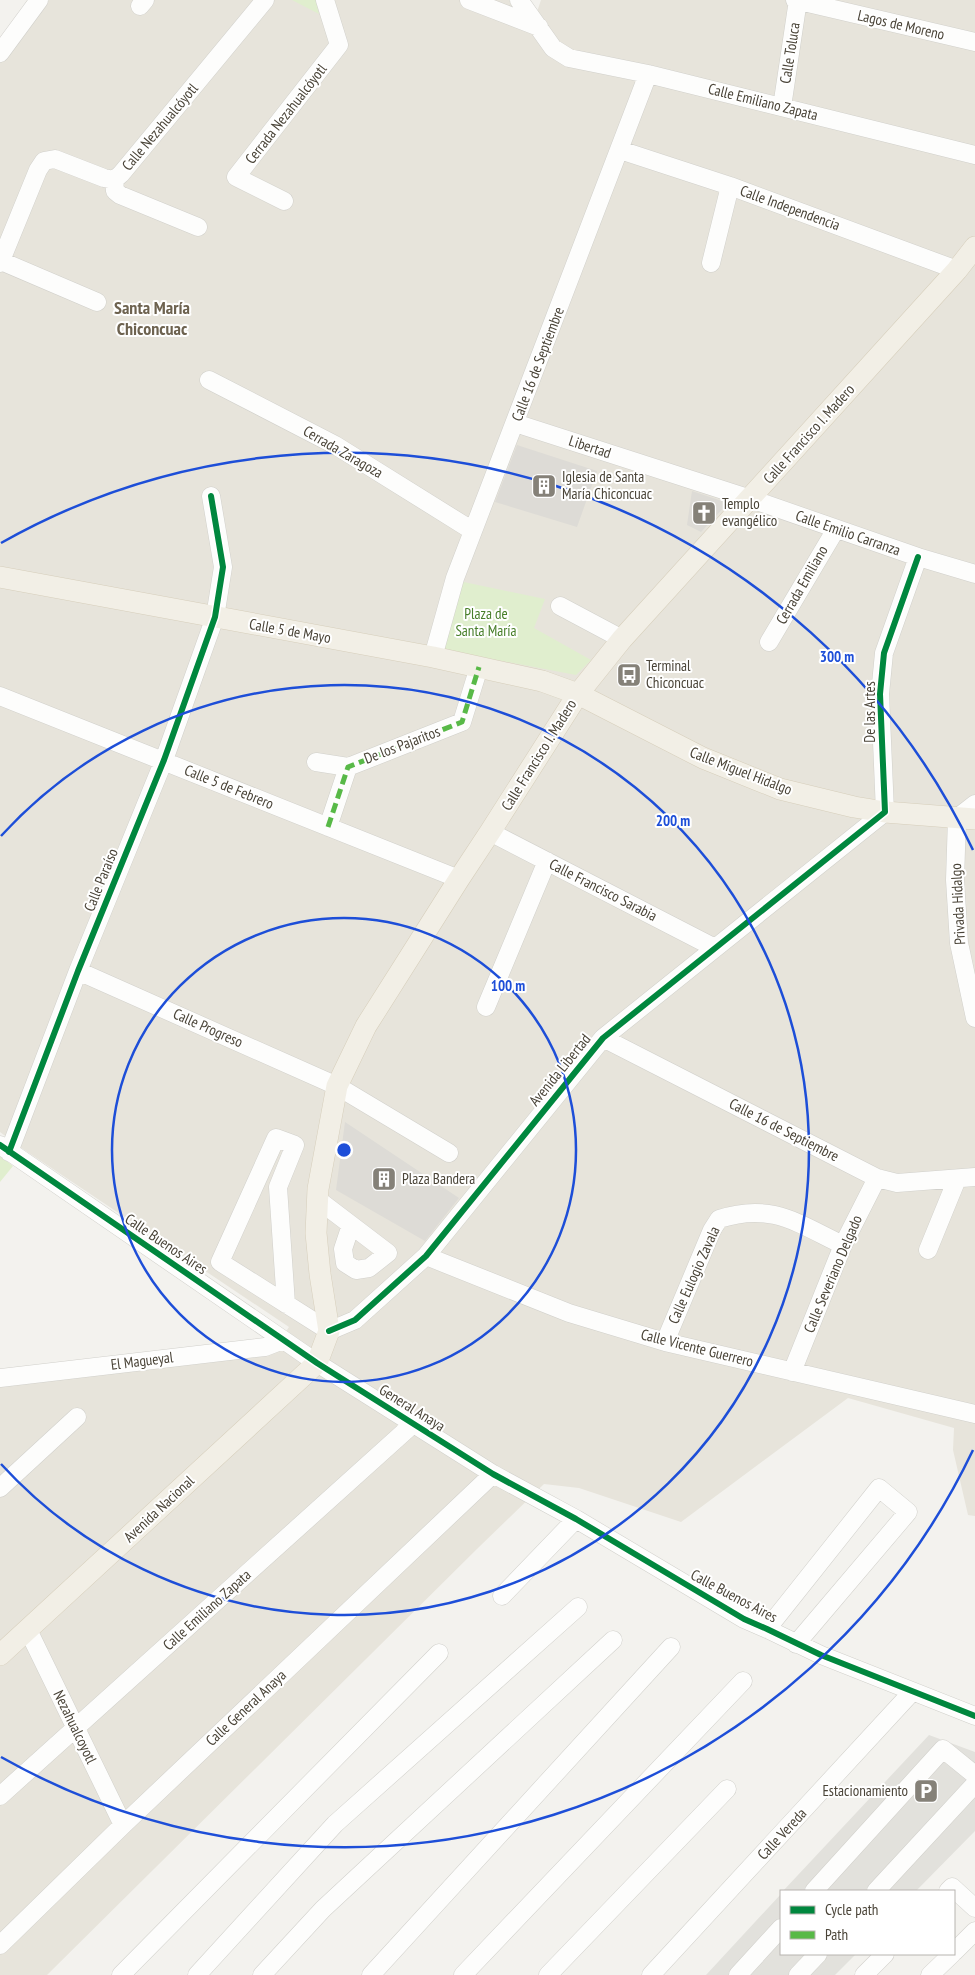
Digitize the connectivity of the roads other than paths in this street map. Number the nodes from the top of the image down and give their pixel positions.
1 (39, 0) edge
2 (265, 0) edge
3 (325, 0) edge
4 (470, 0) edge
5 (519, 0) edge
6 (797, 0) edge
7 (540, 27) junction
8 (975, 42) edge
9 (0, 53) edge
10 (648, 74) junction
11 (782, 107) junction
12 (620, 150) junction
13 (975, 155) edge
14 (114, 180) junction
15 (730, 186) junction
16 (284, 201) dead end
17 (198, 227) dead end
18 (975, 247) edge
19 (0, 262) edge
20 (711, 263) dead end
21 (957, 270) junction
22 (96, 302) dead end
23 (209, 380) dead end
24 (515, 424) junction
25 (211, 496) dead end
26 (751, 499) junction
27 (836, 529) junction
28 (473, 531) junction
29 (918, 557) junction
30 (975, 574) edge
31 (0, 577) edge
32 (560, 606) dead end
33 (215, 617) junction
34 (622, 639) junction
35 (769, 642) dead end
36 (433, 657) junction
37 (479, 667) junction
38 (578, 694) junction
39 (0, 696) edge
40 (164, 760) junction
41 (316, 762) dead end
42 (348, 767) junction
43 (975, 804) edge
44 (885, 812) junction
45 (966, 818) edge
46 (328, 827) junction
47 (490, 832) junction
48 (547, 861) junction
49 (458, 878) junction
50 (715, 948) junction
51 (78, 971) junction
52 (486, 1007) dead end
53 (975, 1018) edge
54 (603, 1038) junction
55 (337, 1086) junction
56 (4, 1149) edge
57 (449, 1153) dead end
58 (975, 1177) edge
59 (878, 1178) junction
60 (957, 1179) junction
61 (317, 1199) junction
62 (351, 1225) dead end
63 (843, 1244) junction
64 (928, 1250) dead end
65 (426, 1256) junction
66 (286, 1304) junction
67 (329, 1331) junction
68 (283, 1340) junction
69 (665, 1342) junction
70 (317, 1363) junction
71 (792, 1372) junction
72 (0, 1378) edge
73 (975, 1414) edge
74 (77, 1417) dead end
75 (413, 1424) junction
76 (493, 1474) junction
77 (0, 1488) edge
78 (576, 1519) junction
79 (502, 1596) dead end
80 (578, 1607) dead end
81 (767, 1628) junction
82 (28, 1630) junction
83 (613, 1640) dead end
84 (796, 1644) junction
85 (672, 1647) dead end
86 (439, 1653) dead end
87 (0, 1655) edge
88 (743, 1681) dead end
89 (912, 1692) junction
90 (975, 1716) edge
91 (75, 1728) junction
92 (975, 1775) edge
93 (975, 1784) edge
94 (727, 1789) dead end
95 (0, 1796) edge
96 (123, 1824) junction
97 (815, 1890) edge
98 (877, 1890) edge
99 (949, 1890) edge
100 (975, 1908) edge
101 (780, 1929) edge
102 (975, 1931) edge
103 (0, 1945) edge
104 (955, 1951) edge
105 (817, 1955) edge
106 (884, 1955) edge
107 (951, 1955) edge
108 (122, 1975) edge
109 (196, 1975) edge
110 (262, 1975) edge
111 (370, 1975) edge
112 (463, 1975) edge
113 (548, 1975) edge
114 (651, 1975) edge
115 (738, 1975) edge
116 (798, 1975) edge
117 (864, 1975) edge
118 (930, 1975) edge

1 - 9 street
2 - 14 street, Calle Nezahualcóyotl
3 - 16 street, Cerrada Nezahualcóyotl
4 - 7 street
5 - 7 street
6 - 8 street, Lagos de Moreno
6 - 11 street, Calle Toluca
7 - 10 street, Calle Emiliano Zapata
10 - 11 street, Calle Emiliano Zapata
10 - 12 street, Calle 16 de Septiembre
11 - 13 street, Calle Emiliano Zapata
12 - 15 street, Calle Independencia
12 - 24 street, Calle 16 de Septiembre
14 - 17 street
14 - 19 street, Calle Nezahualcóyotl
15 - 20 street
15 - 21 street, Calle Independencia
18 - 21 main road, Calle Francisco I. Madero
19 - 22 street
21 - 26 main road, Calle Francisco I. Madero
23 - 28 street, Cerrada Zaragoza
24 - 26 street, Libertad
24 - 28 street, Calle 16 de Septiembre
25 - 33 street, Calle Paraíso
26 - 27 street, Calle Emilio Carranza
26 - 34 main road, Calle Francisco I. Madero
27 - 29 street, Calle Emilio Carranza
27 - 35 street, Cerrada Emiliano
28 - 36 street, Calle 16 de Septiembre
29 - 30 street, Calle Emilio Carranza
29 - 44 street, De las Artes
31 - 33 main road, Calle 5 de Mayo
32 - 34 street
33 - 36 main road, Calle 5 de Mayo
33 - 40 street, Calle Paraíso
34 - 38 main road, Calle Francisco I. Madero
36 - 37 main road, Calle 5 de Mayo
37 - 38 main road, Calle 5 de Mayo
37 - 42 street, De los Pajaritos
38 - 44 main road, Calle Miguel Hidalgo
38 - 47 main road, Calle Francisco I. Madero
39 - 40 street, Calle 5 de Febrero
40 - 46 street, Calle 5 de Febrero
40 - 51 street, Calle Paraíso
41 - 42 street
42 - 46 street, De los Pajaritos
43 - 45 street
44 - 45 main road, Calle Miguel Hidalgo
44 - 50 street, Avenida Libertad
45 - 53 street, Privada Hidalgo
46 - 49 street, Calle 5 de Febrero
47 - 48 street, Calle Francisco Sarabia
47 - 49 main road, Calle Francisco I. Madero
48 - 50 street, Calle Francisco Sarabia
48 - 52 street
49 - 55 main road, Calle Francisco I. Madero
50 - 54 street, Avenida Libertad
51 - 55 street, Calle Progreso
51 - 56 street, Calle Paraíso
54 - 59 street, Calle 16 de Septiembre
54 - 65 street, Avenida Libertad
55 - 57 street, Calle Progreso
55 - 61 main road, Calle Francisco I. Madero
56 - 68 street, Calle Buenos Aires
58 - 60 street, Calle 16 de Septiembre
59 - 60 street, Calle 16 de Septiembre
59 - 63 street, Calle Severiano Delgado
60 - 64 street
61 - 62 street
61 - 67 main road, Calle Francisco I. Madero
63 - 69 street, Calle Eulogio Zavala
63 - 71 street, Calle Severiano Delgado
65 - 67 street, Avenida Libertad
65 - 69 street, Calle Vicente Guerrero
66 - 66 street
66 - 67 street
67 - 70 main road, Calle Francisco I. Madero
68 - 70 street, Calle Buenos Aires
68 - 72 street, El Magueyal
69 - 71 street, Calle Vicente Guerrero
70 - 75 street, General Anaya
70 - 82 main road, Avenida Nacional
71 - 73 street, Calle Vicente Guerrero
74 - 77 street
75 - 76 street, General Anaya
75 - 91 street, Calle Emiliano Zapata
76 - 78 street, Calle Buenos Aires
76 - 96 street, Calle General Anaya
78 - 79 street
78 - 81 street, Calle Buenos Aires
80 - 109 street
81 - 84 street, Calle Buenos Aires
81 - 84 street
82 - 87 main road, Avenida Nacional
82 - 91 street, Nezahualcoyotl
83 - 110 street
84 - 89 street, Calle Buenos Aires
85 - 111 street
86 - 108 street
88 - 112 street
89 - 90 street, Calle Buenos Aires
89 - 114 street, Calle Vereda
91 - 95 street, Calle Emiliano Zapata
91 - 96 street, Nezahualcoyotl
92 - 97 street
93 - 98 street
94 - 113 street
96 - 103 street, Calle General Anaya
99 - 100 street
101 - 115 street
102 - 104 street
105 - 116 street
106 - 117 street
107 - 118 street

